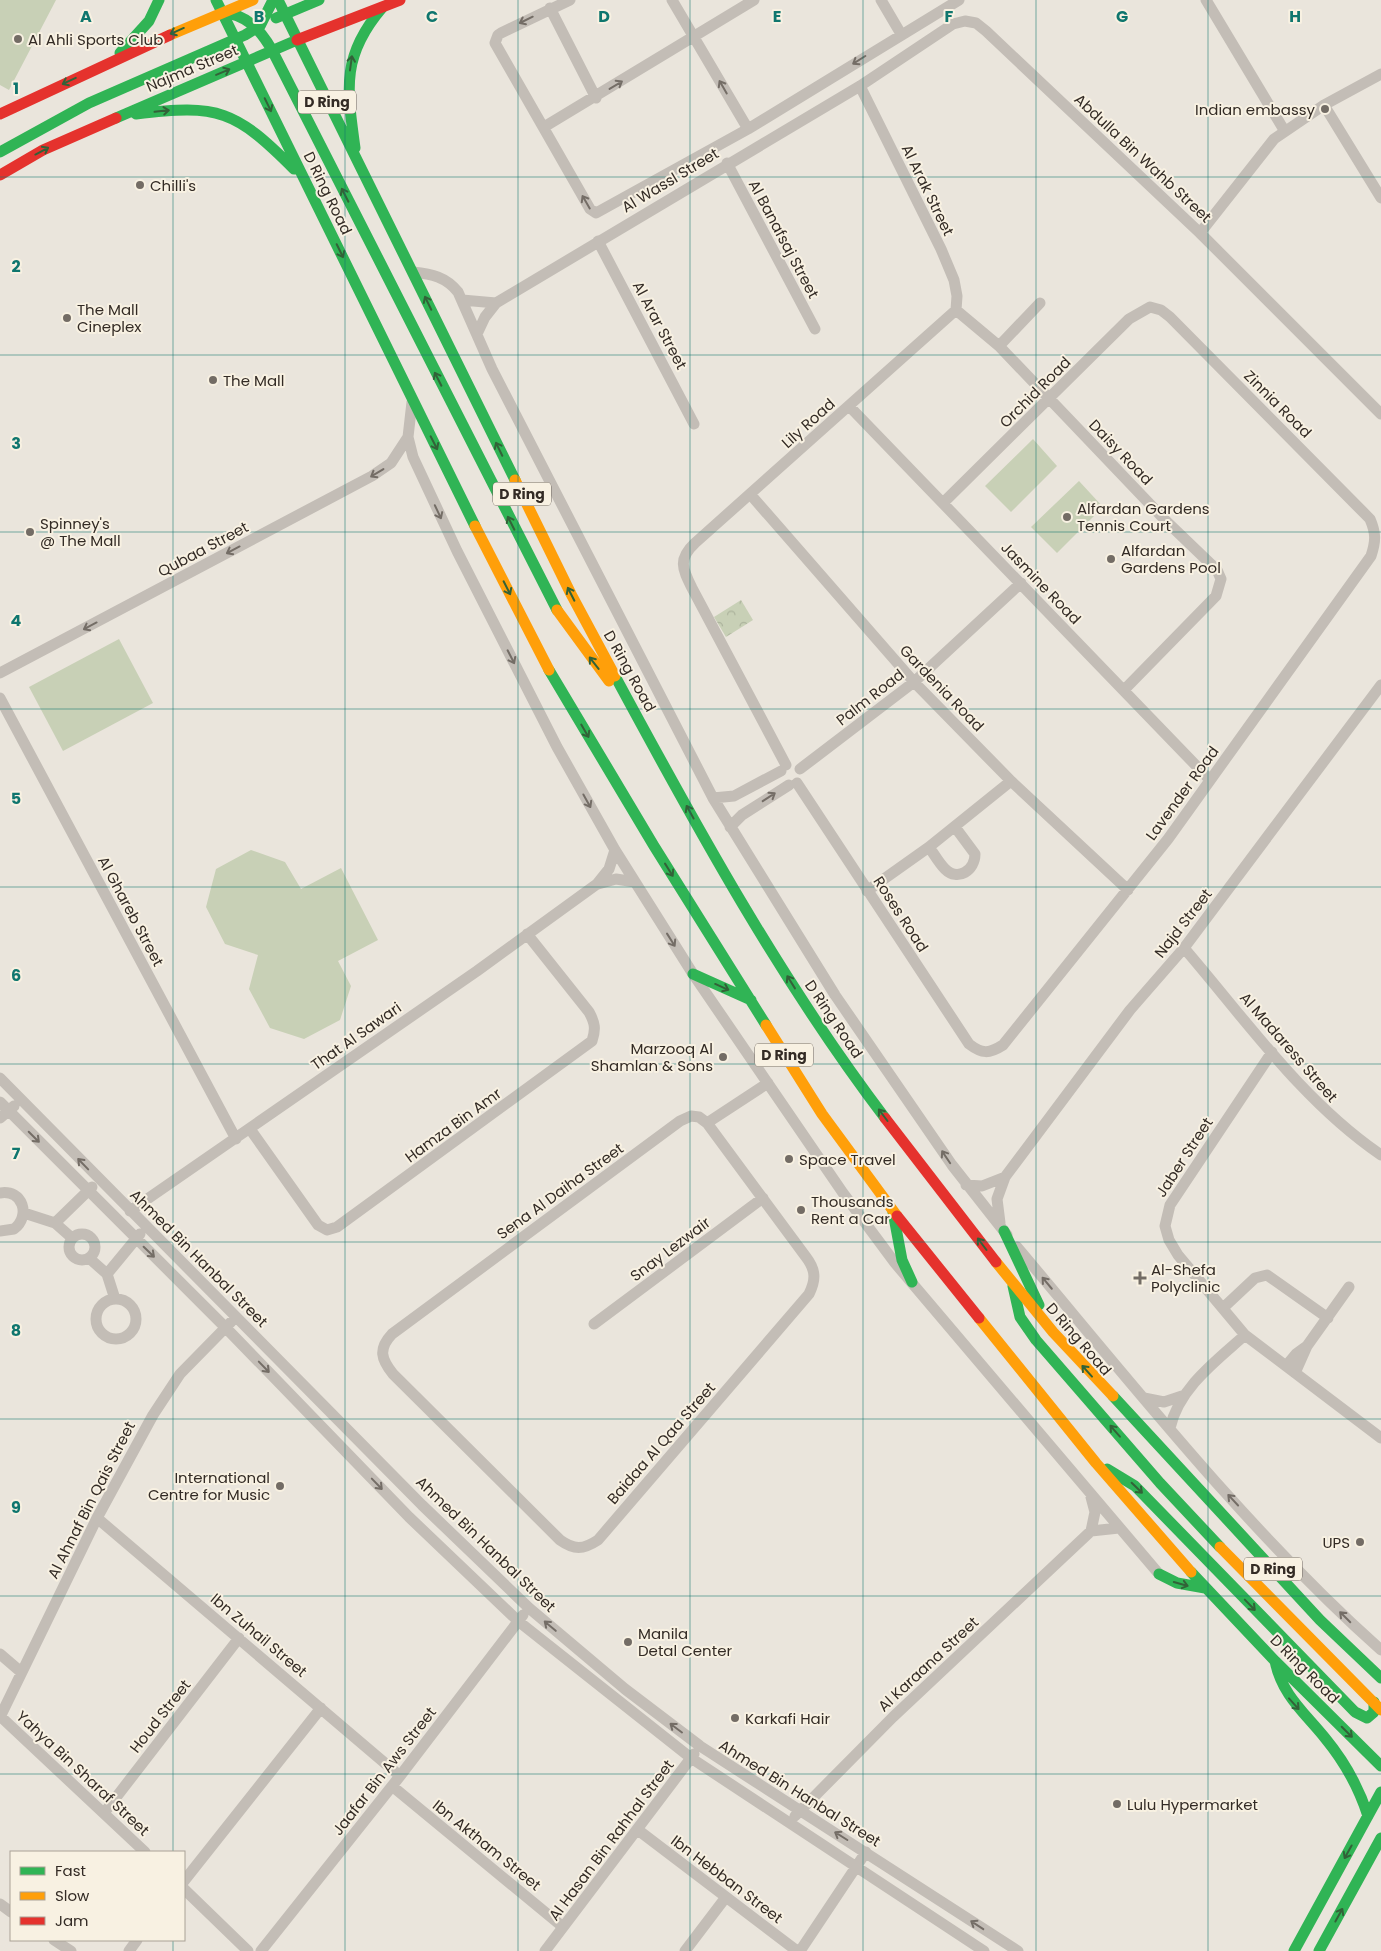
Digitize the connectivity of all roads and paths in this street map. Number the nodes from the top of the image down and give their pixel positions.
1 (159, 0) edge
2 (216, 0) edge
3 (273, 0) edge
4 (278, 0) edge
5 (319, 0) edge
6 (400, 0) edge
7 (570, 0) edge
8 (672, 0) edge
9 (754, 0) edge
10 (881, 0) edge
11 (959, 0) edge
12 (1206, 0) edge
13 (248, 1) edge
14 (382, 8) junction
15 (550, 8) junction
16 (222, 12) junction
17 (284, 14) junction
18 (260, 27) junction
19 (900, 34) junction
20 (694, 38) junction
21 (236, 40) junction
22 (297, 40) junction
23 (272, 50) junction
24 (113, 60) junction
25 (246, 62) junction
26 (1381, 74) edge
27 (860, 86) junction
28 (596, 98) junction
29 (1324, 105) junction
30 (0, 114) edge
31 (113, 118) junction
32 (544, 128) junction
33 (748, 129) junction
34 (1284, 130) junction
35 (0, 152) edge
36 (727, 163) junction
37 (357, 164) junction
38 (0, 175) edge
39 (305, 181) junction
40 (1381, 198) edge
41 (1200, 233) junction
42 (598, 241) junction
43 (413, 272) junction
44 (462, 300) junction
45 (496, 303) junction
46 (1040, 303) dead end
47 (1150, 307) joint
48 (956, 310) junction
49 (815, 329) dead end
50 (477, 334) junction
51 (998, 346) junction
52 (1049, 398) junction
53 (412, 400) junction
54 (849, 406) junction
55 (1381, 414) edge
56 (694, 424) dead end
57 (408, 437) junction
58 (750, 494) junction
59 (943, 503) junction
60 (1376, 532) joint
61 (1021, 583) junction
62 (0, 673) edge
63 (914, 682) junction
64 (1381, 685) edge
65 (1124, 690) junction
66 (0, 698) edge
67 (636, 714) junction
68 (784, 768) junction
69 (800, 769) junction
70 (1210, 780) junction
71 (1011, 781) junction
72 (793, 784) junction
73 (713, 798) junction
74 (730, 827) junction
75 (955, 827) junction
76 (929, 847) junction
77 (615, 850) junction
78 (635, 882) junction
79 (597, 884) junction
80 (1128, 890) junction
81 (867, 891) junction
82 (527, 934) junction
83 (1184, 948) junction
84 (693, 974) junction
85 (751, 1000) junction
86 (1272, 1052) junction
87 (0, 1078) edge
88 (768, 1083) junction
89 (20, 1100) junction
90 (3, 1111) edge
91 (707, 1122) junction
92 (250, 1129) junction
93 (236, 1139) junction
94 (1381, 1155) edge
95 (1005, 1178) junction
96 (99, 1181) junction
97 (966, 1184) junction
98 (88, 1191) junction
99 (0, 1193) edge
100 (763, 1198) junction
101 (130, 1211) junction
102 (893, 1212) junction
103 (24, 1213) junction
104 (55, 1223) junction
105 (145, 1227) junction
106 (0, 1231) edge
107 (1004, 1231) junction
108 (72, 1238) junction
109 (136, 1239) junction
110 (89, 1258) junction
111 (107, 1274) junction
112 (912, 1282) junction
113 (1012, 1283) junction
114 (1350, 1288) dead end
115 (115, 1299) dead end
116 (1221, 1305) junction
117 (237, 1316) junction
118 (1328, 1318) junction
119 (594, 1324) dead end
120 (226, 1327) junction
121 (1053, 1332) junction
122 (1245, 1334) junction
123 (381, 1352) joint
124 (1290, 1370) junction
125 (1182, 1396) junction
126 (1144, 1398) junction
127 (1170, 1428) junction
128 (1381, 1438) edge
129 (1096, 1463) junction
130 (1089, 1493) junction
131 (97, 1518) junction
132 (1119, 1528) junction
133 (1091, 1532) junction
134 (1159, 1574) joint
135 (1205, 1588) junction
136 (529, 1608) junction
137 (518, 1621) junction
138 (239, 1638) junction
139 (1381, 1650) edge
140 (0, 1654) edge
141 (1275, 1661) junction
142 (21, 1672) junction
143 (1380, 1675) edge
144 (1378, 1706) edge
145 (321, 1708) junction
146 (0, 1716) edge
147 (700, 1746) junction
148 (691, 1758) junction
149 (1381, 1766) edge
150 (400, 1776) junction
151 (392, 1786) junction
152 (1381, 1792) edge
153 (800, 1811) junction
154 (104, 1813) junction
155 (1368, 1816) junction
156 (788, 1822) junction
157 (638, 1830) junction
158 (1381, 1838) edge
159 (144, 1851) edge
160 (866, 1852) junction
161 (857, 1866) junction
162 (185, 1879) edge
163 (908, 1880) junction
164 (185, 1890) edge
165 (900, 1895) junction
166 (726, 1897) junction
167 (563, 1927) junction
168 (56, 1941) edge
169 (136, 1941) edge
170 (72, 1951) edge
171 (128, 1951) edge
172 (248, 1951) edge
173 (260, 1951) edge
174 (545, 1951) edge
175 (685, 1951) edge
176 (799, 1951) edge
177 (984, 1951) edge
178 (1018, 1951) edge
179 (1294, 1951) edge
180 (1319, 1951) edge

1 - 24 main road
2 - 16 main road, D Ring Road / D Ring
3 - 18 main road
4 - 17 main road, D Ring Road / D Ring
5 - 17 main road
6 - 14 main road, Najma Street
7 - 15 street
8 - 20 street
9 - 20 street
10 - 19 street
11 - 19 street
12 - 34 street
13 - 16 main road
13 - 18 main road
14 - 22 main road, Najma Street
37 -> 14 main road
15 - 28 street
15 -> 32 street
16 - 18 main road
16 - 21 main road, D Ring Road / D Ring
16 -> 24 main road
17 - 18 main road
17 - 22 main road, D Ring Road / D Ring
18 - 21 main road
18 - 22 main road
18 - 23 main road
18 - 25 main road
19 -> 33 street
28 -> 20 street
33 -> 20 street
21 - 25 main road, D Ring Road / D Ring
21 - 35 main road
22 - 23 main road, Najma Street
22 - 37 main road, D Ring Road / D Ring
23 - 25 main road, Najma Street
67 -> 23 main road
24 -> 30 main road
31 -> 25 main road, Najma Street
25 -> 39 main road, D Ring Road / D Ring
26 - 29 street
27 - 36 street, Al Wassl Street
27 - 41 street, Abdulla Bin Wahb Street
27 - 48 street, Al Arak Street
28 - 32 street
29 - 34 street
29 - 40 street
38 -> 31 main road, Najma Street
31 -> 39 main road
33 -> 32 street
34 - 41 street
36 - 42 street, Al Wassl Street
36 - 49 street, Al Banafsaj Street
37 - 43 main road, D Ring Road / D Ring
39 -> 53 main road, D Ring Road / D Ring
41 - 55 street, Abdulla Bin Wahb Street
42 - 45 street, Al Wassl Street
42 - 56 street, Al Arar Street
43 - 44 street, D Ring Road
67 -> 43 main road, D Ring Road / D Ring
44 - 45 street
44 - 50 street, D Ring Road
45 - 50 street, Al Wassl Street
46 - 51 street
47 - 52 street, Orchid Road
47 - 60 street, Zinnia Road
48 - 51 street, Daisy Road
48 - 54 street, Lily Road
50 - 73 street, D Ring Road
51 - 52 street, Daisy Road
52 - 59 street, Orchid Road
52 - 65 street, Daisy Road
53 - 57 street
53 -> 85 main road, D Ring Road / D Ring
54 - 58 street, Lily Road
54 - 59 street, Jasmine Road
57 -> 62 street, Qubaa Street
57 -> 77 street
58 - 63 street, Gardenia Road
58 - 68 street, Lily Road
59 - 61 street, Jasmine Road
60 - 70 street, Lavender Road
61 - 63 street, Palm Road
61 - 65 street, Jasmine Road
63 - 69 street, Palm Road
63 - 71 street, Gardenia Road
64 - 83 street, Najd Street
65 - 70 street, Jasmine Road
66 - 93 street, Al Ghareb Street
113 -> 67 main road, D Ring Road / D Ring
68 - 69 street
68 - 72 street
68 - 73 street
69 - 72 street
70 - 80 street, Lavender Road
71 - 75 street
71 - 80 street, Gardenia Road
74 -> 72 street
72 - 81 street, Roses Road
73 - 74 street, D Ring Road
97 -> 74 street, D Ring Road
75 - 76 street
75 - 76 street
76 - 81 street
77 - 78 street
77 - 79 street, That Al Sawari
78 - 79 street, That Al Sawari
78 -> 84 street
79 - 82 street, That Al Sawari
80 - 81 street, Roses Road
82 - 92 street, That Al Sawari
82 - 92 street, Hamza Bin Amr
83 - 86 street, Al Madaress Street
83 - 95 street, Najd Street
84 -> 85 main road
84 - 88 street
85 - 102 main road, D Ring Road / D Ring
86 - 94 street, Al Madaress Street
86 - 116 street, Jaber Street
87 - 89 street, Ahmed Bin Hanbal Street
88 - 91 street
88 - 112 street
89 - 90 street
96 -> 89 street, Ahmed Bin Hanbal Street
90 -> 98 street, Ahmed Bin Hanbal Street
91 - 100 street, Baidaa Al Qaa Street
91 - 123 street, Sena Al Daiha Street
92 - 93 street, That Al Sawari
93 - 101 street, That Al Sawari
95 - 97 street
95 - 107 street, Najd Street
96 - 98 street
96 - 101 street, Ahmed Bin Hanbal Street
97 - 107 street, D Ring Road
98 - 104 street
98 - 109 street, Ahmed Bin Hanbal Street
99 - 103 street
100 - 119 street, Snay Lezwair
100 - 123 street, Baidaa Al Qaa Street
101 - 105 street, Ahmed Bin Hanbal Street
102 - 112 main road
102 - 129 main road, D Ring Road / D Ring
103 - 104 street
103 - 106 street
104 - 108 street
105 - 109 street
105 - 117 street, Ahmed Bin Hanbal Street
107 - 121 main road
126 -> 107 street, D Ring Road
108 - 110 street
108 - 110 street
109 - 111 street
109 -> 120 street, Ahmed Bin Hanbal Street
110 - 111 street
111 - 115 street
112 - 130 street
113 - 121 main road, D Ring Road / D Ring
144 -> 113 main road
114 - 118 street
116 - 118 street
116 - 122 street, Jaber Street
117 - 120 street, Al Ahnaf Bin Qais Street
117 - 136 street, Ahmed Bin Hanbal Street
118 - 124 street
120 - 131 street, Al Ahnaf Bin Qais Street
120 -> 137 street, Ahmed Bin Hanbal Street
143 -> 121 main road, D Ring Road / D Ring
122 - 124 street, Jaber Street
122 - 125 street
124 - 128 street, Jaber Street
125 - 126 street
125 - 127 street
126 - 127 street, D Ring Road
139 -> 127 street, D Ring Road
129 - 135 main road, D Ring Road / D Ring
129 -> 144 main road
130 - 132 street
130 - 133 street
131 - 138 street, Ibn Zuhail Street
131 - 142 street, Al Ahnaf Bin Qais Street
132 - 133 street
132 - 134 street
133 - 153 street, Al Karaana Street
134 -> 135 main road
135 - 141 main road, D Ring Road / D Ring
136 - 137 street, Jaafar Bin Aws Street
147 -> 136 street, Ahmed Bin Hanbal Street
137 - 148 street, Ahmed Bin Hanbal Street
137 - 150 street, Jaafar Bin Aws Street
138 - 145 street, Ibn Zuhail Street
138 - 154 street, Houd Street
140 - 142 street
141 -> 149 main road, D Ring Road / D Ring
141 -> 155 main road
142 - 146 street, Al Ahnaf Bin Qais Street
145 - 150 street, Ibn Zuhail Street
145 - 162 street
146 - 154 street, Yahya Bin Sharaf Street
147 - 148 street, Al Hasan Bin Rahhal Street
147 - 153 street, Ahmed Bin Hanbal Street
148 - 156 street, Ahmed Bin Hanbal Street
148 - 157 street, Al Hasan Bin Rahhal Street
150 - 151 street, Jaafar Bin Aws Street
151 - 167 street, Ibn Aktham Street
151 - 173 street, Jaafar Bin Aws Street
152 - 155 main road
153 - 156 street, Al Karaana Street
160 -> 153 street, Ahmed Bin Hanbal Street
154 - 159 street, Yahya Bin Sharaf Street
155 -> 179 main road
156 - 161 street, Ahmed Bin Hanbal Street
157 - 166 street, Ibn Hebban Street
157 - 167 street, Al Hasan Bin Rahhal Street
180 -> 158 main road
160 - 161 street
160 - 163 street, Ahmed Bin Hanbal Street
161 - 165 street, Ahmed Bin Hanbal Street
161 - 176 street
163 - 165 street
178 -> 163 street, Ahmed Bin Hanbal Street
164 - 172 street
165 - 177 street, Ahmed Bin Hanbal Street
166 - 175 street
166 - 176 street, Ibn Hebban Street
167 - 174 street, Al Hasan Bin Rahhal Street
168 - 170 street
169 - 171 street

